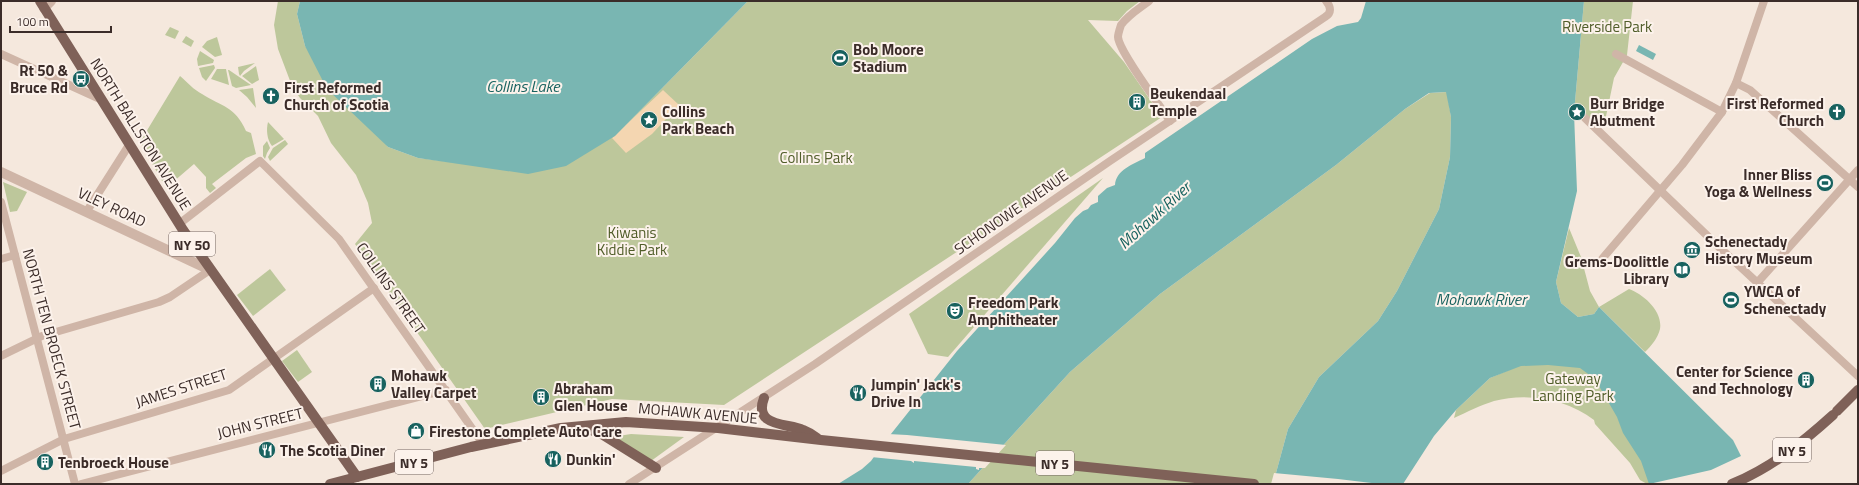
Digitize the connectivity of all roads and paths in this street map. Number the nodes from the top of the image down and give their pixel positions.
1 (1149, 1) edge
2 (1326, 1) edge
3 (1764, 1) edge
4 (45, 3) edge
5 (1, 54) edge
6 (1616, 54) dead end
7 (1736, 83) junction
8 (100, 99) junction
9 (1722, 112) junction
10 (1585, 118) dead end
11 (1170, 121) junction
12 (129, 145) junction
13 (1858, 170) edge
14 (1, 172) edge
15 (1850, 180) junction
16 (1858, 187) edge
17 (1660, 190) junction
18 (1, 202) edge
19 (87, 211) junction
20 (179, 224) junction
21 (15, 255) junction
22 (1602, 259) dead end
23 (1, 260) edge
24 (210, 270) junction
25 (1757, 283) junction
26 (374, 288) junction
27 (36, 338) junction
28 (1, 356) edge
29 (274, 359) junction
30 (1858, 376) edge
31 (446, 390) junction
32 (1858, 390) edge
33 (764, 398) junction
34 (319, 423) junction
35 (579, 426) junction
36 (718, 428) junction
37 (64, 439) junction
38 (821, 440) junction
39 (483, 444) junction
40 (656, 468) junction
41 (1, 471) edge
42 (358, 481) edge
43 (75, 484) edge
44 (81, 484) edge
45 (330, 484) edge
46 (629, 484) edge
47 (1254, 484) edge
48 (1732, 484) edge

1 - 11 street
2 - 11 street, SCHONOWE AVENUE
3 - 7 street
4 - 8 main road, NORTH BALLSTON AVENUE / NY 50
5 - 8 street
6 - 9 street
7 - 9 street
7 - 15 street
8 - 12 main road, NORTH BALLSTON AVENUE / NY 50
9 - 17 street
10 - 17 street
11 - 33 street, SCHONOWE AVENUE
12 - 19 street
12 - 20 main road, NORTH BALLSTON AVENUE / NY 50
13 - 15 street
14 - 19 street, VLEY ROAD
15 - 16 street
15 - 25 street
17 - 22 street
17 - 25 street
18 - 21 street, NORTH TEN BROECK STREET
19 - 24 street, VLEY ROAD
20 - 24 main road, NORTH BALLSTON AVENUE / NY 50
20 - 26 street, COLLINS STREET
21 - 23 street
21 - 27 street, NORTH TEN BROECK STREET
24 - 27 street
24 - 29 main road, NORTH BALLSTON AVENUE / NY 50
25 - 30 street
26 - 29 street, JAMES STREET
26 - 31 street, COLLINS STREET
27 - 28 street
27 - 37 street, NORTH TEN BROECK STREET
29 - 34 main road, NORTH BALLSTON AVENUE / NY 50
29 - 37 street, JAMES STREET
31 - 34 street, JOHN STREET
31 - 39 street, COLLINS STREET
32 - 48 main road, NY 5
33 - 36 street, SCHONOWE AVENUE
33 - 38 main road
34 - 42 main road, NORTH BALLSTON AVENUE / NY 50
34 - 44 street, JOHN STREET
35 - 36 main road, MOHAWK AVENUE / NY 5
35 - 39 main road, MOHAWK AVENUE / NY 5
35 - 40 main road
36 - 38 main road, MOHAWK AVENUE / NY 5
36 - 40 street, SCHONOWE AVENUE
37 - 41 street, JAMES STREET
37 - 43 street, NORTH TEN BROECK STREET
38 - 47 main road, MOHAWK AVENUE / NY 5
39 - 42 main road, MOHAWK AVENUE / NY 5
40 - 46 street, SCHONOWE AVENUE
42 - 45 main road, MOHAWK AVENUE / NY 5

